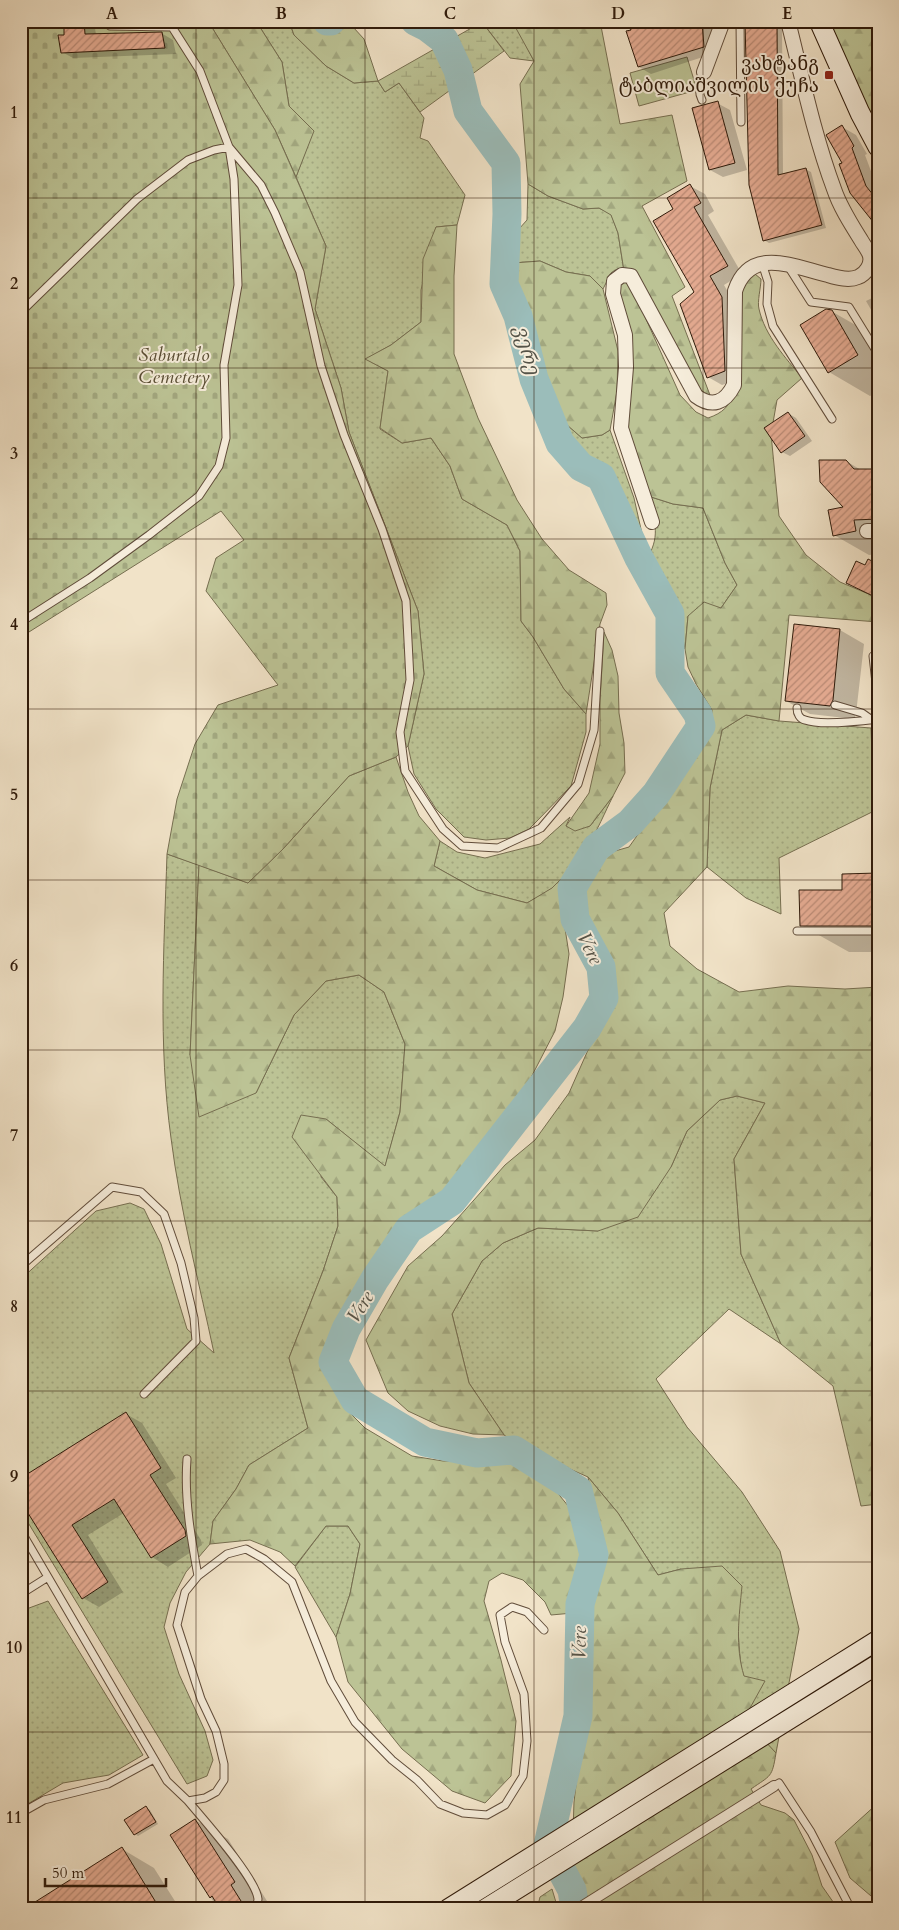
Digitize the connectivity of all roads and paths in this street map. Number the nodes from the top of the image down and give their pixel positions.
1 (723, 21) edge
2 (740, 21) edge
3 (788, 21) edge
4 (819, 21) edge
5 (110, 26) dead end
6 (704, 72) joint
7 (702, 100) dead end
8 (741, 122) dead end
9 (229, 146) junction
10 (878, 147) edge
11 (762, 263) junction
12 (788, 266) junction
13 (21, 312) edge
14 (878, 354) edge
15 (832, 419) dead end
16 (652, 522) dead end
17 (21, 622) edge
18 (600, 631) dead end
19 (873, 656) dead end
20 (878, 701) edge
21 (835, 705) dead end
22 (797, 708) dead end
23 (875, 719) edge
24 (797, 931) dead end
25 (878, 931) edge
26 (21, 1266) edge
27 (144, 1394) dead end
28 (187, 1459) dead end
29 (21, 1531) edge
30 (198, 1576) junction
31 (48, 1577) junction
32 (21, 1594) edge
33 (544, 1630) dead end
34 (878, 1640) edge
35 (878, 1664) edge
36 (154, 1760) junction
37 (774, 1786) joint
38 (188, 1801) junction
39 (21, 1813) edge
40 (253, 1909) edge
41 (448, 1909) edge
42 (485, 1909) edge
43 (578, 1909) edge
44 (851, 1909) edge

1 - 6 street
2 - 8 lane
3 - 12 street
4 - 10 main road
5 - 9 lane
6 - 7 lane
9 - 13 lane
9 - 17 lane
9 - 18 lane
11 - 12 street
11 - 15 lane
11 - 16 street
12 - 14 lane
19 - 20 lane
21 - 23 lane
22 - 23 lane
24 - 25 lane
26 - 27 lane
28 - 30 lane
29 - 31 lane
30 - 33 lane
30 - 38 lane
31 - 32 lane
31 - 36 lane
34 - 41 main road
35 - 42 main road
36 - 38 lane
36 - 39 lane
37 - 43 street
37 - 44 lane
38 - 40 lane

